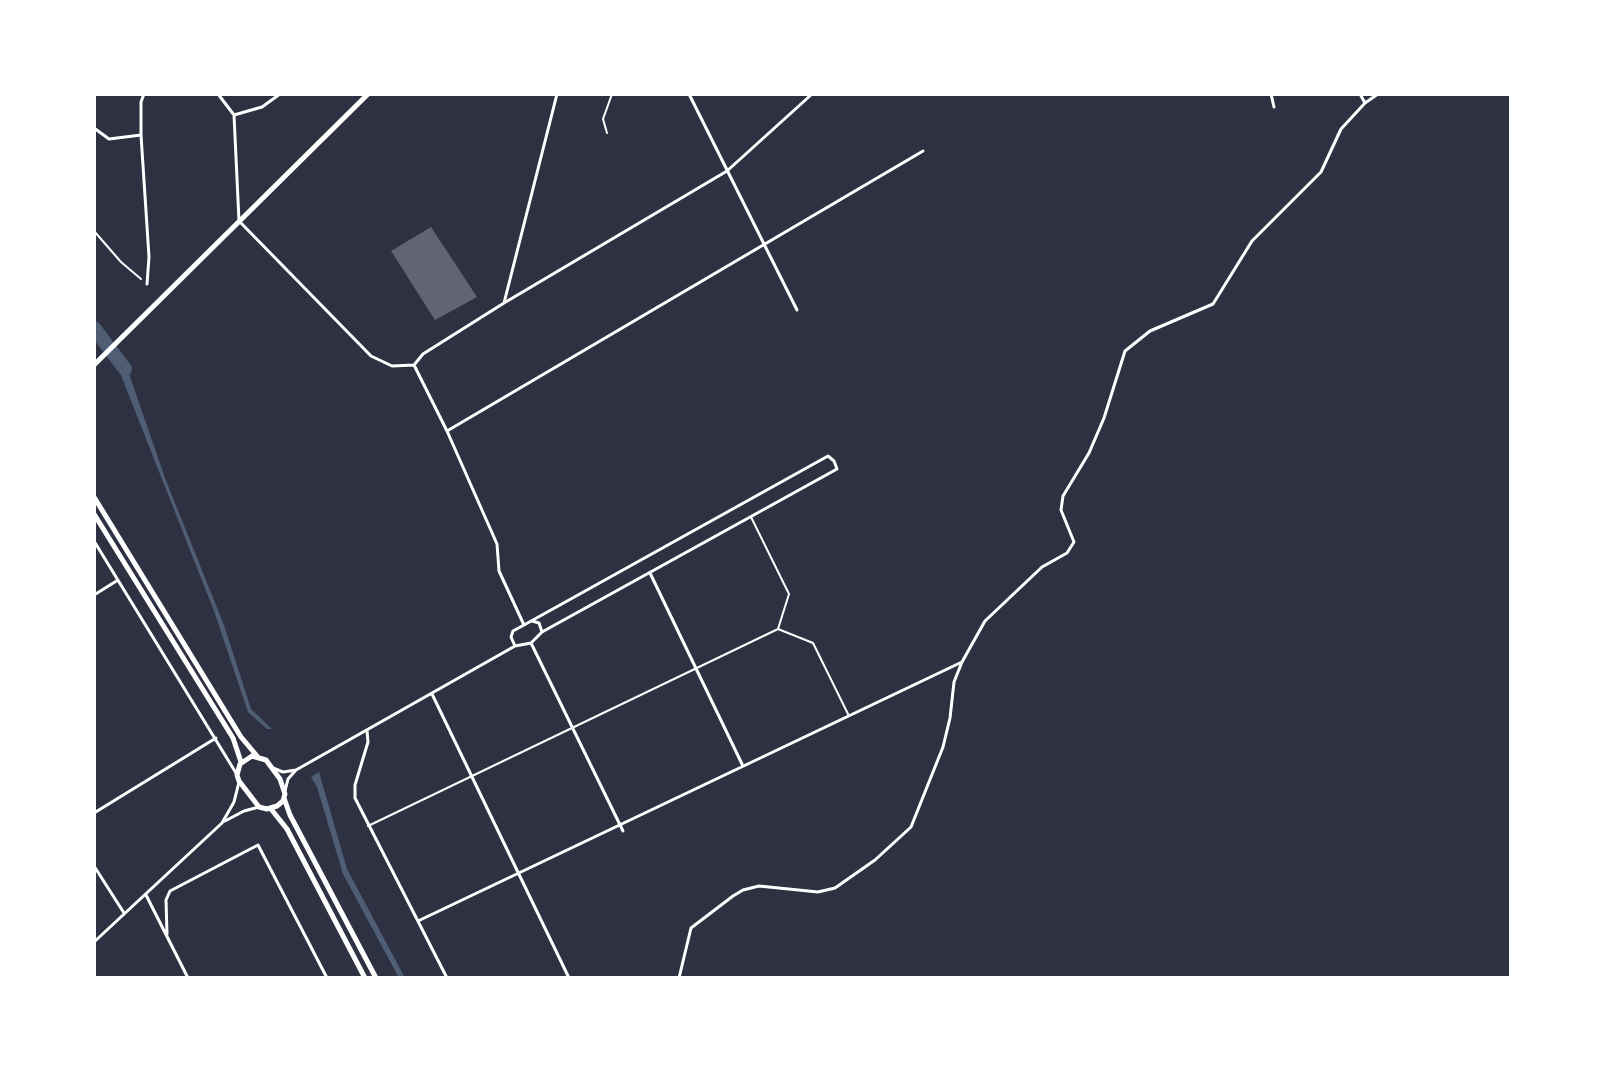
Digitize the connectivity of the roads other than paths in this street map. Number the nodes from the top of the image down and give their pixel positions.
1 (144, 94) edge
2 (218, 94) edge
3 (280, 94) edge
4 (368, 94) edge
5 (557, 94) edge
6 (612, 94) edge
7 (689, 94) edge
8 (812, 94) edge
9 (1271, 94) edge
10 (1360, 94) edge
11 (1378, 94) edge
12 (1365, 103) junction
13 (1274, 107) dead end
14 (234, 115) junction
15 (94, 128) edge
16 (607, 133) dead end
17 (141, 135) junction
18 (923, 151) dead end
19 (727, 171) junction
20 (239, 221) junction
21 (763, 244) junction
22 (147, 284) road end
23 (504, 303) junction
24 (797, 310) dead end
25 (94, 365) edge
26 (414, 365) junction
27 (447, 431) junction
28 (94, 497) edge
29 (94, 514) edge
30 (751, 516) junction
31 (94, 541) edge
32 (650, 573) junction
33 (118, 580) junction
34 (94, 595) edge
35 (532, 621) junction
36 (524, 625) junction
37 (778, 629) junction
38 (542, 632) junction
39 (531, 643) junction
40 (515, 646) junction
41 (962, 662) junction
42 (696, 669) junction
43 (432, 694) junction
44 (848, 714) junction
45 (573, 727) junction
46 (367, 730) junction
47 (216, 738) junction
48 (257, 756) junction
49 (241, 762) junction
50 (742, 765) junction
51 (273, 768) junction
52 (296, 770) junction
53 (472, 776) junction
54 (238, 778) junction
55 (285, 795) junction
56 (259, 807) junction
57 (271, 809) junction
58 (94, 813) edge
59 (222, 823) junction
60 (620, 824) junction
61 (368, 826) junction
62 (623, 831) dead end
63 (94, 866) edge
64 (518, 872) junction
65 (162, 880) junction
66 (170, 891) junction
67 (146, 895) junction
68 (125, 914) junction
69 (418, 921) junction
70 (167, 936) junction
71 (94, 942) edge
72 (188, 978) edge
73 (327, 978) edge
74 (365, 978) edge
75 (376, 978) edge
76 (447, 978) edge
77 (569, 978) edge
78 (679, 978) edge

1 - 17 street
2 - 14 street
3 - 14 street
4 - 20 main road
5 - 23 street
6 - 16 street
7 - 19 street
8 - 19 street
9 - 13 street
10 - 12 street
11 - 12 street
12 - 41 street
14 - 20 street
15 - 17 street
17 - 22 street
18 - 21 street
19 - 21 street
19 - 23 street
20 - 25 main road
20 - 26 street
21 - 24 street
21 - 27 street
23 - 26 street
26 - 27 street
27 - 36 street
28 - 48 main road
29 - 49 main road
30 - 32 street
30 - 35 street
30 - 37 street
31 - 33 street
32 - 38 street
32 - 42 street
33 - 34 street
33 - 47 street
35 - 36 street
35 - 38 street
36 - 40 street
37 - 42 street
37 - 44 street
38 - 39 street
39 - 40 street
39 - 45 street
40 - 43 street
41 - 44 street
41 - 78 street
42 - 45 street
42 - 50 street
43 - 46 street
43 - 53 street
44 - 50 street
45 - 53 street
45 - 60 street
46 - 52 street
46 - 61 street
47 - 54 street
47 - 58 street
48 - 49 main road
48 - 51 main road
49 - 54 main road
50 - 60 street
51 - 52 street
51 - 55 main road
52 - 55 street
53 - 61 street
53 - 64 street
54 - 56 main road
54 - 59 street
55 - 57 main road
55 - 75 main road
56 - 57 main road
56 - 59 street
57 - 74 main road
59 - 65 street
60 - 62 street
60 - 64 street
61 - 69 street
63 - 68 street
64 - 69 street
64 - 77 street
65 - 66 street
65 - 67 street
66 - 70 street
66 - 73 street
67 - 68 street
67 - 70 street
68 - 71 street
69 - 76 street
70 - 72 street

